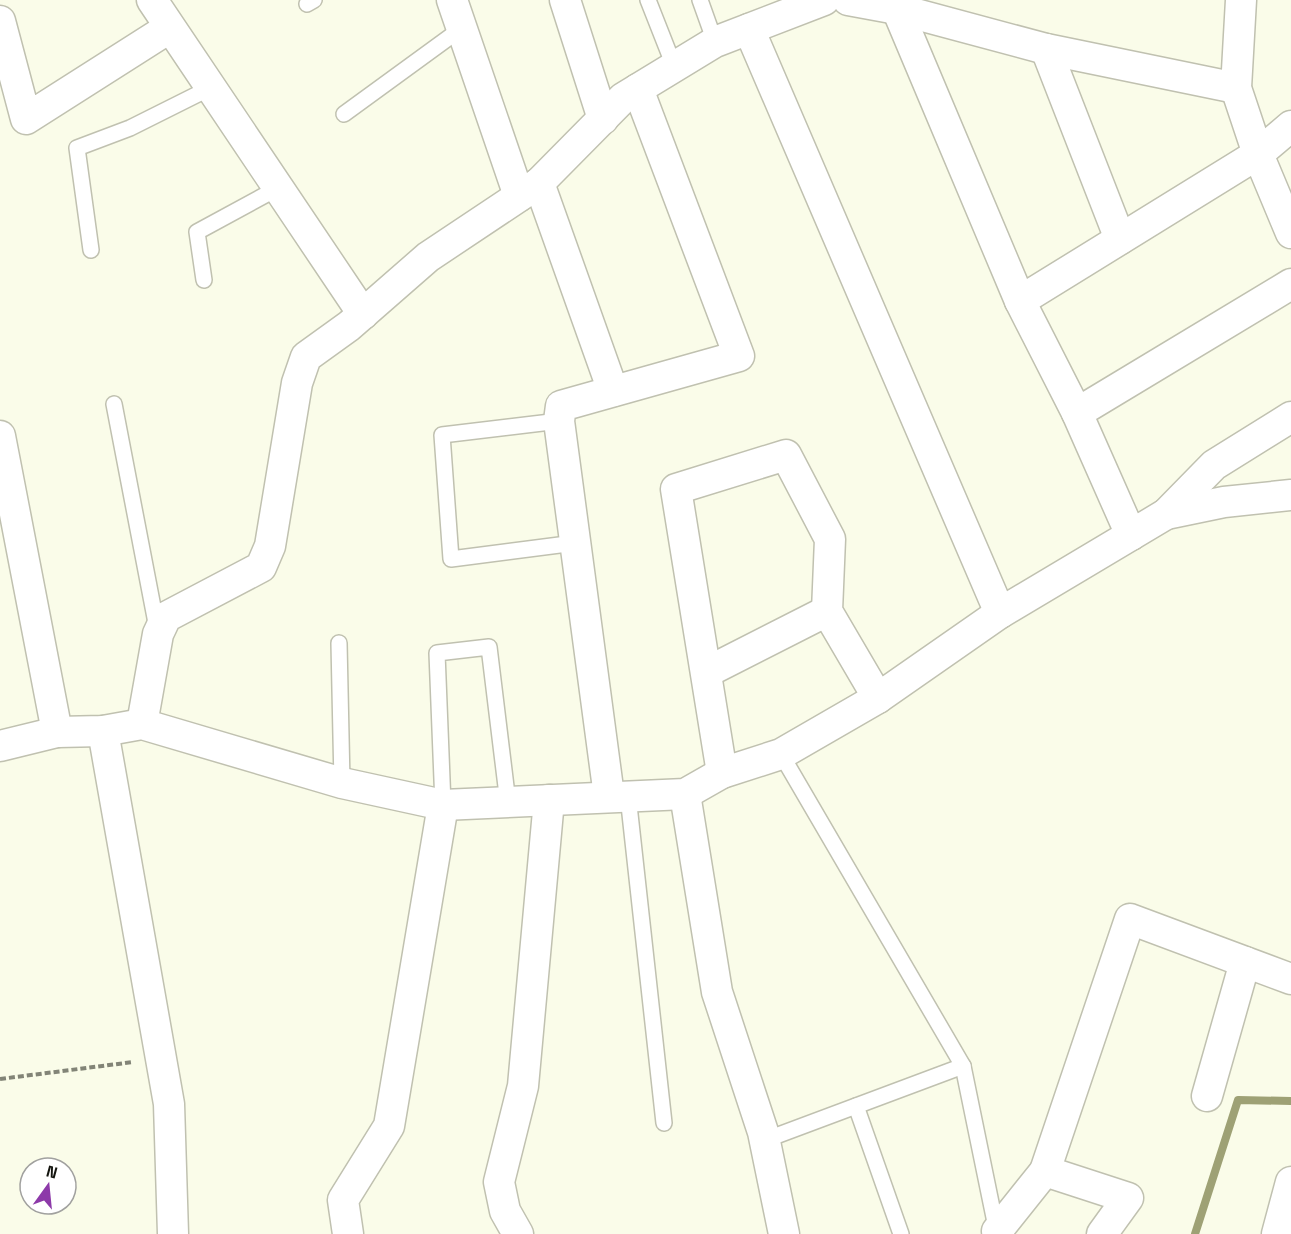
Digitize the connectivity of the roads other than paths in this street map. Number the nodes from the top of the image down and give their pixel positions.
1 (452, 0) edge
2 (565, 0) edge
3 (648, 0) edge
4 (700, 0) edge
5 (824, 0) edge
6 (848, 0) edge
7 (1241, 0) edge
8 (898, 5) edge
9 (164, 10) edge
10 (0, 21) edge
11 (462, 28) junction
12 (749, 29) junction
13 (715, 42) junction
14 (1046, 50) junction
15 (674, 66) junction
16 (210, 88) junction
17 (1236, 88) junction
18 (638, 89) junction
19 (344, 114) dead end
20 (603, 119) junction
21 (1291, 126) edge
22 (1258, 154) junction
23 (278, 188) junction
24 (529, 190) junction
25 (1291, 233) edge
26 (1120, 239) junction
27 (91, 250) dead end
28 (204, 280) dead end
29 (1291, 284) edge
30 (1020, 301) junction
31 (363, 314) junction
32 (614, 391) junction
33 (114, 404) dead end
34 (1077, 413) junction
35 (1291, 417) edge
36 (559, 421) junction
37 (0, 436) edge
38 (4, 477) edge
39 (1291, 495) edge
40 (1166, 514) junction
41 (1131, 535) junction
42 (575, 543) junction
43 (827, 611) junction
44 (1000, 613) junction
45 (158, 634) junction
46 (339, 643) dead end
47 (707, 672) junction
48 (878, 698) junction
49 (142, 724) junction
50 (103, 731) junction
51 (57, 732) junction
52 (0, 746) edge
53 (781, 754) junction
54 (722, 773) junction
55 (342, 783) junction
56 (685, 794) junction
57 (619, 796) junction
58 (549, 800) junction
59 (508, 802) junction
60 (443, 805) junction
61 (1245, 962) junction
62 (1291, 979) edge
63 (963, 1066) junction
64 (1207, 1096) dead end
65 (856, 1106) junction
66 (664, 1123) dead end
67 (765, 1140) junction
68 (1045, 1171) junction
69 (1291, 1182) edge
70 (996, 1232) edge
71 (173, 1234) edge
72 (348, 1234) edge
73 (518, 1234) edge
74 (784, 1234) edge
75 (901, 1234) edge
76 (1102, 1234) edge
77 (1277, 1234) edge

1 - 11 street
2 - 20 street
3 - 15 lane
4 - 13 lane
5 - 12 street
6 - 8 street
7 - 17 street
8 - 14 street
8 - 30 street
9 - 10 street
9 - 16 street
11 - 19 lane
11 - 24 street
12 - 13 street
12 - 44 street
13 - 15 street
14 - 17 street
14 - 26 street
15 - 18 street
16 - 23 street
16 - 27 lane
17 - 22 street
18 - 20 street
18 - 32 street
20 - 24 street
21 - 22 street
22 - 25 street
22 - 26 street
23 - 28 lane
23 - 31 street
24 - 31 street
24 - 32 street
26 - 30 street
29 - 34 street
30 - 34 street
31 - 45 street
32 - 36 street
33 - 45 lane
34 - 41 street
35 - 40 street
36 - 42 street
36 - 42 lane
37 - 38 street
38 - 51 street
39 - 40 street
40 - 41 street
41 - 44 street
42 - 57 street
43 - 47 street
43 - 47 street
43 - 48 street
44 - 48 street
45 - 49 street
46 - 55 lane
47 - 54 street
48 - 53 street
49 - 50 street
49 - 55 street
50 - 51 street
50 - 71 street
51 - 52 street
53 - 54 street
53 - 63 lane
54 - 56 street
55 - 60 street
56 - 57 street
56 - 67 street
57 - 58 street
57 - 66 lane
58 - 59 street
58 - 73 street
59 - 60 street
59 - 60 lane
60 - 72 street
61 - 62 street
61 - 64 street
61 - 68 street
63 - 65 lane
63 - 70 lane
65 - 67 lane
65 - 75 lane
67 - 74 street
68 - 70 street
68 - 76 street
69 - 77 street

